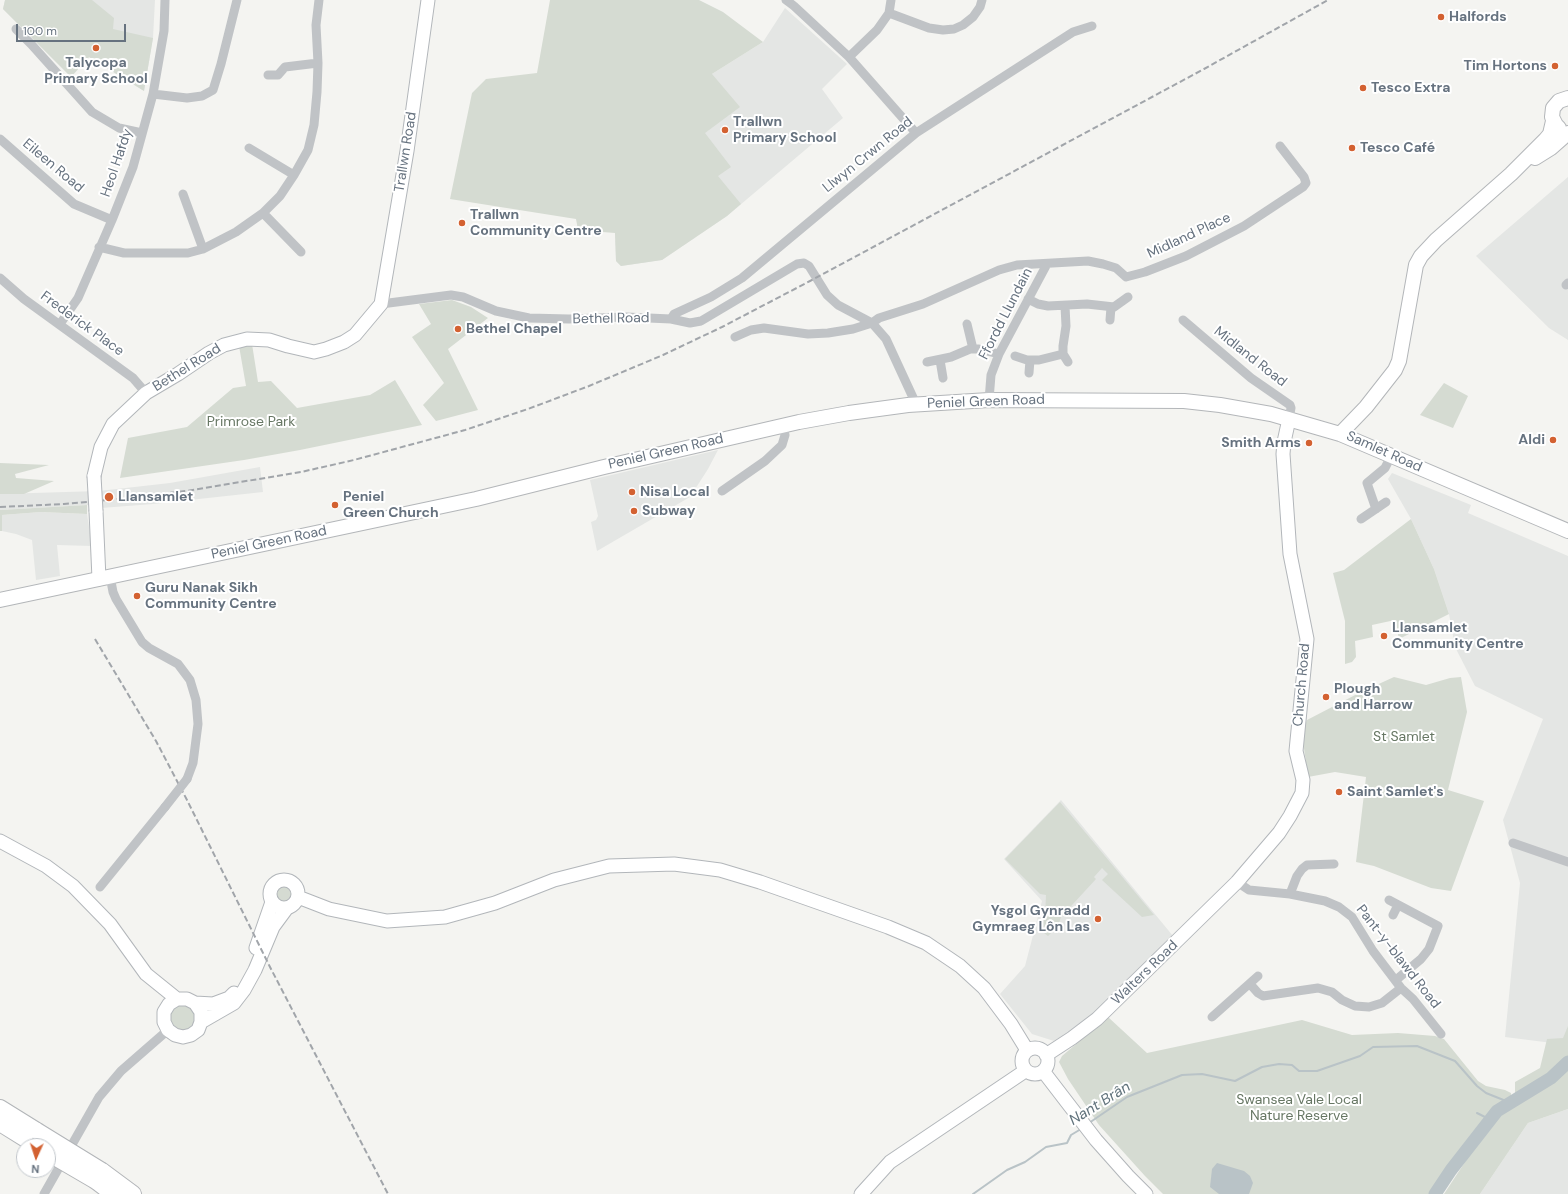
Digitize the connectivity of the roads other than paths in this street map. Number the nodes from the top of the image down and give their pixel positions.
1 (165, 0) edge
2 (237, 0) edge
3 (319, 0) edge
4 (428, 0) edge
5 (786, 0) edge
6 (891, 0) edge
7 (982, 0) edge
8 (889, 13) junction
9 (1092, 26) dead end
10 (16, 29) dead end
11 (849, 57) junction
12 (318, 63) junction
13 (268, 75) dead end
14 (153, 94) junction
15 (1566, 97) edge
16 (1553, 121) junction
17 (916, 132) junction
18 (142, 133) junction
19 (1568, 133) edge
20 (0, 140) edge
21 (1280, 146) dead end
22 (249, 148) dead end
23 (1511, 174) junction
24 (294, 175) junction
25 (183, 194) dead end
26 (263, 213) junction
27 (112, 220) junction
28 (99, 247) junction
29 (203, 249) junction
30 (301, 252) dead end
31 (1047, 264) junction
32 (0, 278) edge
33 (742, 278) junction
34 (752, 291) junction
35 (1128, 297) dead end
36 (1028, 299) junction
37 (381, 304) junction
38 (1065, 306) junction
39 (1112, 307) junction
40 (671, 319) junction
41 (1110, 320) dead end
42 (1182, 320) dead end
43 (872, 323) junction
44 (60, 324) junction
45 (967, 324) dead end
46 (735, 337) dead end
47 (973, 349) junction
48 (999, 354) junction
49 (1015, 356) dead end
50 (940, 360) junction
51 (1030, 360) junction
52 (927, 362) dead end
53 (1029, 373) dead end
54 (943, 378) dead end
55 (146, 393) junction
56 (989, 400) junction
57 (916, 404) junction
58 (1356, 417) junction
59 (1289, 419) junction
60 (783, 426) junction
61 (1340, 434) junction
62 (1377, 450) junction
63 (1391, 456) junction
64 (722, 492) dead end
65 (1386, 502) dead end
66 (1376, 509) junction
67 (1361, 519) dead end
68 (1568, 531) edge
69 (104, 577) junction
70 (0, 600) edge
71 (0, 841) edge
72 (1513, 843) dead end
73 (1568, 862) edge
74 (1334, 864) dead end
75 (1237, 882) junction
76 (100, 887) dead end
77 (1290, 894) junction
78 (298, 897) junction
79 (1388, 900) dead end
80 (272, 902) junction
81 (1398, 905) junction
82 (287, 908) junction
83 (1393, 915) dead end
84 (1258, 976) dead end
85 (1396, 980) junction
86 (1250, 984) junction
87 (1402, 988) junction
88 (177, 999) junction
89 (195, 1003) junction
90 (1212, 1017) dead end
91 (201, 1022) junction
92 (168, 1030) junction
93 (1441, 1034) dead end
94 (1027, 1050) junction
95 (1046, 1055) junction
96 (1025, 1071) junction
97 (1043, 1071) junction
98 (0, 1108) edge
99 (0, 1123) edge
100 (31, 1138) edge
101 (33, 1138) edge
102 (56, 1152) edge
103 (56, 1157) edge
104 (99, 1176) junction
105 (44, 1194) edge
106 (113, 1194) edge
107 (133, 1194) edge
108 (861, 1194) edge
109 (1146, 1194) edge

1 - 14 street, Heol Hafdy
2 - 14 street
3 - 12 street
4 - 37 main road, Trallwn Road
5 - 11 street
6 - 8 street
7 - 8 street
8 - 11 street
9 - 17 street, Llwyn Crwn Road
10 - 18 street
11 - 17 street
12 - 13 street
12 - 24 street
14 - 18 street, Heol Hafdy
15 - 16 main road, Samlet Road
16 - 19 main road
16 - 23 main road, Samlet Road
17 - 33 street, Llwyn Crwn Road
18 - 27 street, Heol Hafdy
19 - 23 main road, Samlet Road
20 - 27 street, Eileen Road
21 - 31 street, Midland Place
22 - 24 street
23 - 58 main road, Samlet Road
24 - 26 street
25 - 29 street
26 - 29 street
26 - 30 street
27 - 28 street, Heol Hafdy
28 - 29 street
28 - 44 street, Heol Hafdy
31 - 36 street, Ffordd Llundain
31 - 43 street, Midland Place
32 - 44 street, Frederick Place
33 - 34 street
33 - 40 street, Llwyn Crwn Road
34 - 40 street, Bethel Road
34 - 43 street, Bethel Road
35 - 39 street
36 - 38 street
36 - 48 street, Ffordd Llundain
37 - 40 street, Bethel Road
37 - 55 main road, Bethel Road
38 - 39 street
38 - 51 street
39 - 41 street
42 - 59 street, Midland Road
43 - 46 street, Midland Place
43 - 57 street
44 - 55 street, Frederick Place
45 - 47 street
47 - 48 street
47 - 50 street
48 - 56 street, Ffordd Llundain
49 - 51 street
50 - 52 street
50 - 54 street
51 - 53 street
55 - 69 main road, Bethel Road, bridge
56 - 57 main road, Peniel Green Road
56 - 59 main road, Peniel Green Road
57 - 60 main road, Peniel Green Road
58 - 61 main road, Samlet Road
58 - 62 main road
59 - 61 main road, Peniel Green Road
59 - 75 main road, Church Road
60 - 64 street
60 - 69 main road, Peniel Green Road
61 - 62 main road, Samlet Road
62 - 63 main road, Samlet Road
63 - 66 street
63 - 68 main road, Samlet Road
65 - 66 street
66 - 67 street
69 - 70 main road, Peniel Green Road
69 - 76 street, bridge
71 - 88 main road
72 - 73 street
74 - 77 street
75 - 77 street, Pant-y-blawd Road
75 - 95 main road, Walters Road
77 - 85 street, Pant-y-blawd Road
78 - 80 main road
78 - 82 main road
78 - 94 main road
79 - 81 street
80 - 82 main road
80 - 89 main road
81 - 83 street
81 - 85 street
82 - 91 main road
84 - 86 street
85 - 87 street, Pant-y-blawd Road
86 - 87 street
86 - 90 street
87 - 93 street, Pant-y-blawd Road
88 - 89 main road
88 - 92 main road
89 - 91 main road
91 - 92 main road
92 - 105 street
94 - 95 main road
94 - 96 main road
95 - 97 main road
96 - 97 main road
96 - 108 main road
97 - 109 main road
98 - 101 highway
99 - 100 highway
102 - 104 highway, bridge
103 - 104 highway, bridge
104 - 106 highway
104 - 107 highway

